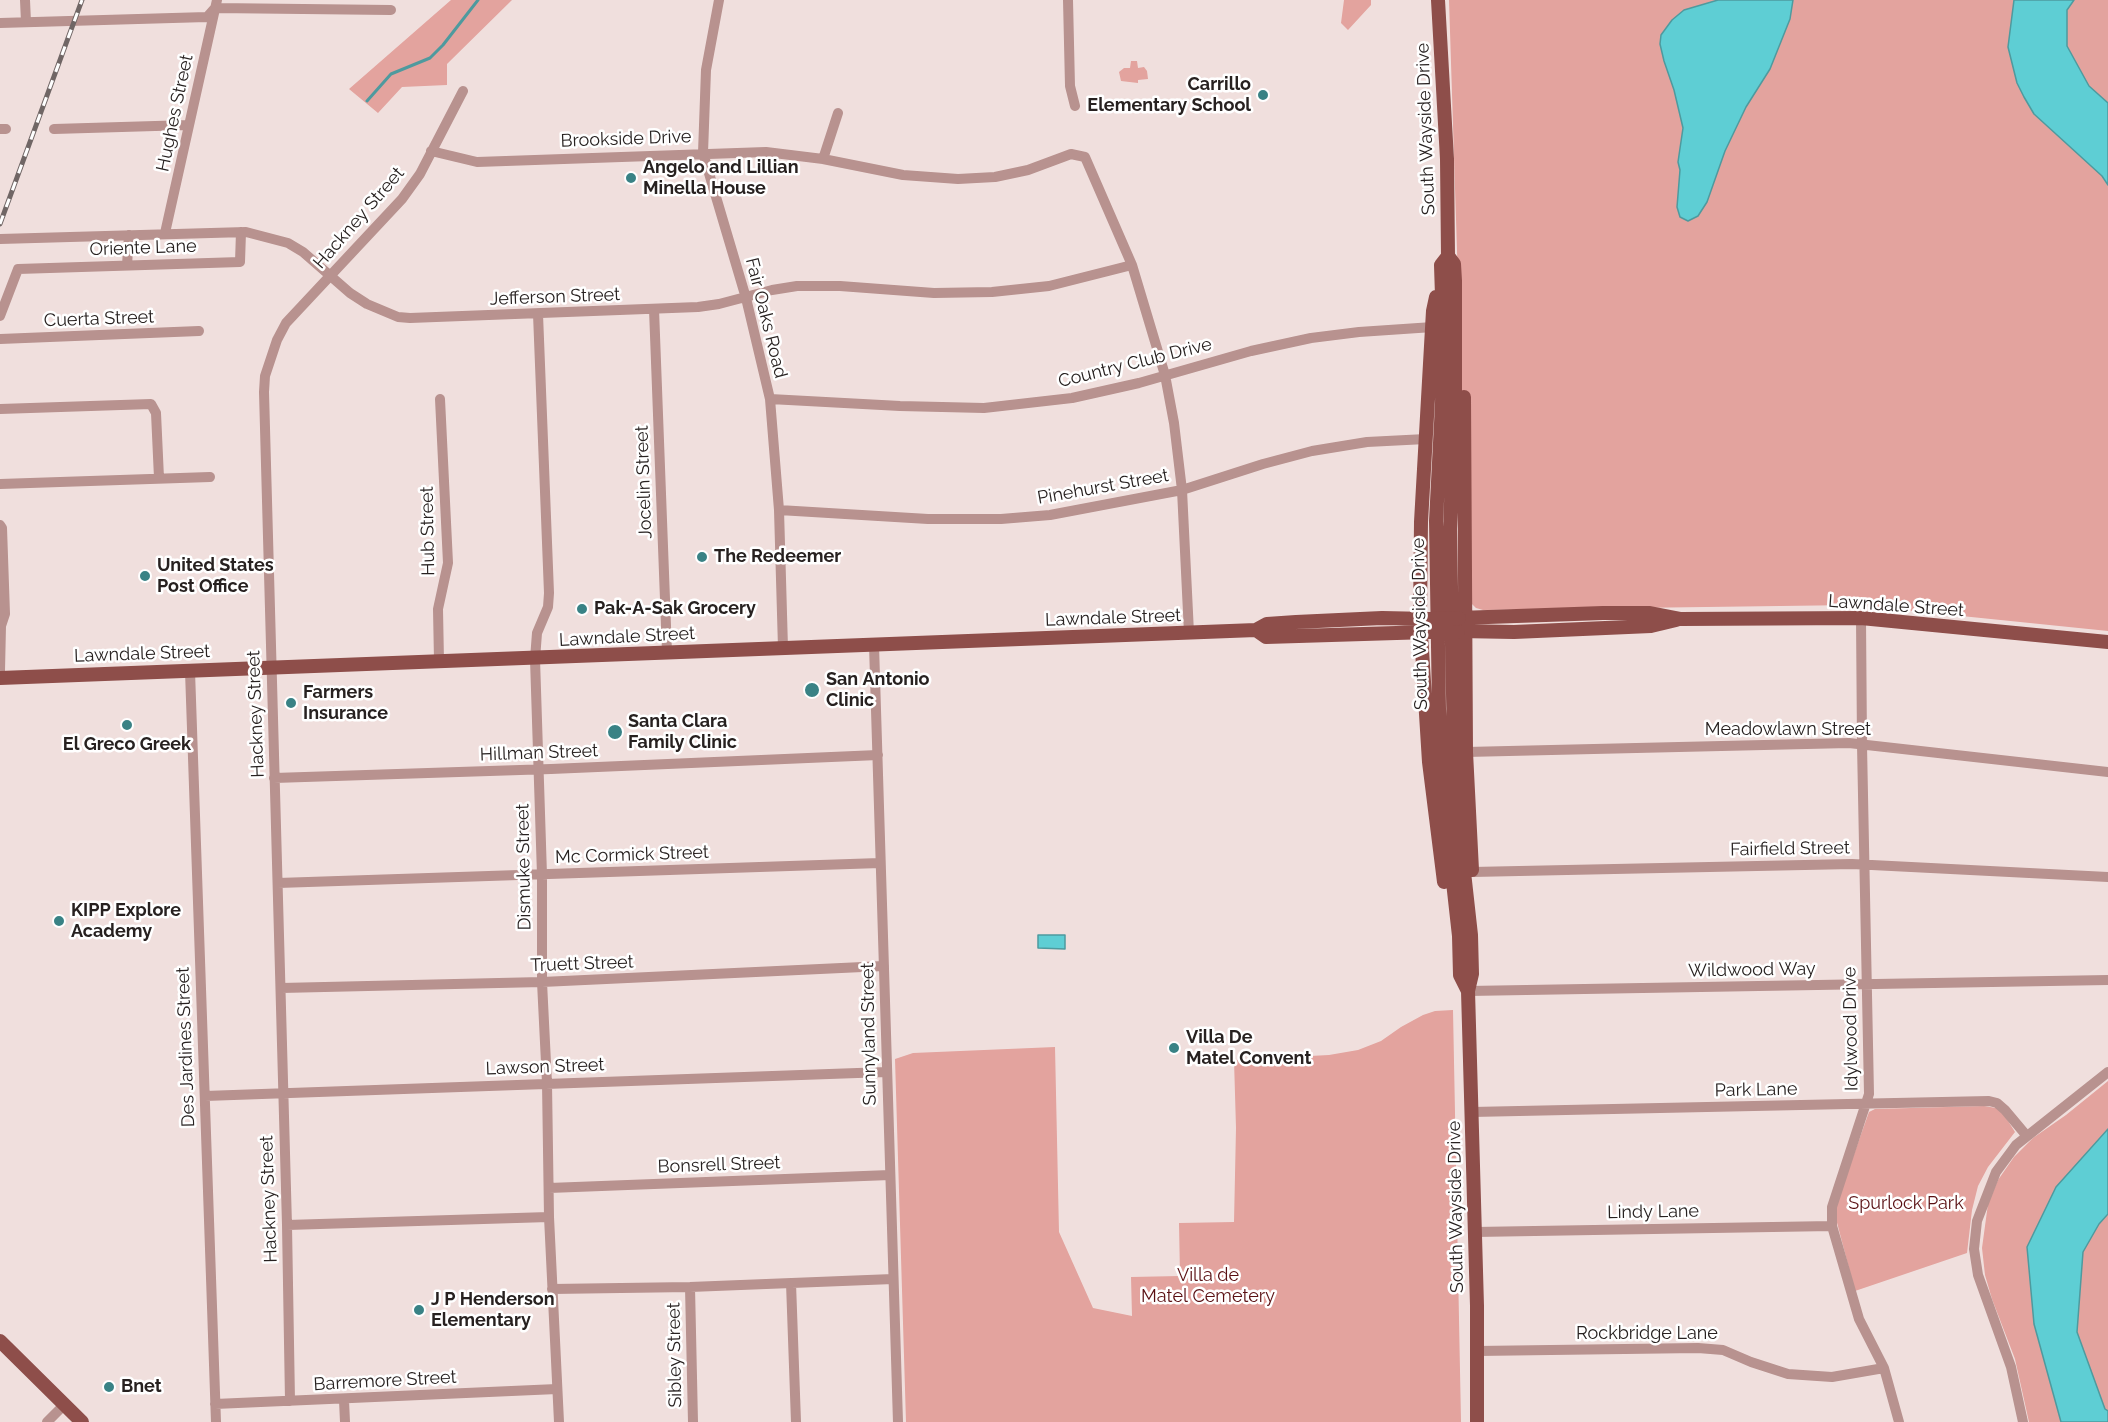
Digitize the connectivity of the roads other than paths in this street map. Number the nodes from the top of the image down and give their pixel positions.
1 (25, 0) edge
2 (719, 0) edge
3 (1068, 0) edge
4 (1438, 0) edge
5 (216, 4) edge
6 (391, 10) dead end
7 (26, 22) junction
8 (0, 23) edge
9 (463, 91) dead end
10 (1075, 106) dead end
11 (838, 113) dead end
12 (189, 125) junction
13 (54, 129) dead end
14 (431, 151) junction
15 (703, 153) junction
16 (823, 159) junction
17 (241, 232) junction
18 (165, 233) junction
19 (129, 235) junction
20 (0, 239) edge
21 (1448, 256) junction
22 (127, 265) junction
23 (1132, 265) junction
24 (1441, 274) junction
25 (331, 275) junction
26 (1455, 281) junction
27 (746, 298) junction
28 (654, 309) junction
29 (538, 314) junction
30 (0, 316) edge
31 (1433, 327) junction
32 (199, 331) dead end
33 (0, 339) edge
34 (1165, 375) junction
35 (440, 399) dead end
36 (770, 399) junction
37 (0, 409) edge
38 (1426, 439) junction
39 (210, 477) dead end
40 (159, 478) junction
41 (0, 484) edge
42 (1182, 490) junction
43 (779, 510) junction
44 (0, 525) edge
45 (1603, 613) junction
46 (1861, 618) junction
47 (1681, 619) junction
48 (1296, 622) junction
49 (1462, 624) junction
50 (1, 625) edge
51 (1425, 625) junction
52 (1603, 628) junction
53 (1257, 630) junction
54 (1189, 633) junction
55 (1296, 636) junction
56 (2108, 642) edge
57 (874, 645) junction
58 (783, 648) junction
59 (667, 652) junction
60 (535, 659) junction
61 (439, 662) junction
62 (271, 668) junction
63 (0, 671) edge
64 (190, 671) junction
65 (0, 678) edge
66 (1862, 745) junction
67 (1466, 752) junction
68 (878, 755) junction
69 (539, 769) junction
70 (2108, 772) edge
71 (274, 778) junction
72 (880, 863) junction
73 (1865, 864) junction
74 (1472, 872) junction
75 (542, 875) junction
76 (2108, 878) edge
77 (278, 883) junction
78 (1465, 935) junction
79 (884, 966) junction
80 (2108, 980) edge
81 (542, 982) junction
82 (1867, 984) junction
83 (281, 988) junction
84 (1468, 991) junction
85 (886, 1072) junction
86 (2108, 1072) edge
87 (547, 1083) junction
88 (283, 1092) junction
89 (205, 1096) junction
90 (1866, 1104) junction
91 (1472, 1112) junction
92 (2026, 1135) junction
93 (890, 1175) junction
94 (549, 1188) junction
95 (549, 1217) junction
96 (287, 1225) junction
97 (1832, 1226) junction
98 (1475, 1232) junction
99 (893, 1279) junction
100 (791, 1283) junction
101 (690, 1287) junction
102 (552, 1289) junction
103 (0, 1341) edge
104 (1477, 1351) junction
105 (1884, 1368) junction
106 (557, 1389) junction
107 (344, 1400) junction
108 (290, 1401) junction
109 (65, 1404) junction
110 (215, 1404) junction
111 (48, 1422) edge
112 (82, 1422) edge
113 (216, 1422) edge
114 (345, 1422) edge
115 (559, 1422) edge
116 (693, 1422) edge
117 (796, 1422) edge
118 (898, 1422) edge
119 (1478, 1422) edge
120 (1899, 1422) edge
121 (2023, 1422) edge

1 - 7 street
2 - 15 street, Fair Oaks Road
3 - 10 street
4 - 21 main road, South Wayside Drive
5 - 6 street
5 - 7 street
5 - 12 street, Hughes Street
7 - 8 street
9 - 14 street, Hackney Street
11 - 16 street
12 - 13 street
12 - 18 street, Hughes Street
14 - 15 street, Brookside Drive
14 - 25 street, Hackney Street
15 - 16 street, Brookside Drive
15 - 27 street, Fair Oaks Road
16 - 23 street, Brookside Drive
17 - 18 street, Jefferson Street
17 - 22 street, Oriente Lane
17 - 25 street, Jefferson Street
18 - 19 street, Jefferson Street
19 - 20 street, Jefferson Street
19 - 22 street
21 - 24 main road, South Wayside Drive
21 - 26 main road, South Wayside Drive
22 - 30 street, Oriente Lane
23 - 27 street, Jefferson Street
23 - 34 street
24 - 31 main road
24 - 78 main road, South Wayside Drive
25 - 29 street, Jefferson Street
25 - 62 street, Hackney Street
26 - 49 main road
26 - 78 main road, South Wayside Drive
27 - 28 street, Jefferson Street
27 - 36 street, Fair Oaks Road
28 - 29 street, Jefferson Street
28 - 59 street, Jocelin Street
29 - 60 street, Dismuke Street
31 - 34 street, Country Club Drive
31 - 38 main road
32 - 33 street, Cuerta Street
34 - 36 street, Country Club Drive
34 - 42 street
35 - 61 street, Hub Street
36 - 43 street, Fair Oaks Road
37 - 40 street
38 - 42 street, Pinehurst Street
38 - 51 main road
39 - 40 street
40 - 41 street
42 - 43 street, Pinehurst Street
42 - 54 street
43 - 58 street, Fair Oaks Road
44 - 50 street
45 - 47 main road, Lawndale Street
45 - 49 main road, Lawndale Street
45 - 52 main road
46 - 47 main road, Lawndale Street
46 - 56 main road, Lawndale Street
46 - 66 street, Idylwood Drive
47 - 52 main road, Lawndale Street
48 - 51 main road, Lawndale Street
48 - 53 main road, Lawndale Street
48 - 55 main road
49 - 51 main road, Lawndale Street, bridge
49 - 52 main road, Lawndale Street
49 - 67 main road
50 - 63 street
51 - 55 main road, Lawndale Street
51 - 78 main road
53 - 54 main road, Lawndale Street
53 - 55 main road, Lawndale Street
54 - 57 main road, Lawndale Street
57 - 58 main road, Lawndale Street
57 - 68 street, Sunnyland Street
58 - 59 main road, Lawndale Street
59 - 60 main road, Lawndale Street
60 - 61 main road, Lawndale Street
60 - 69 street, Dismuke Street
61 - 62 main road, Lawndale Street
62 - 64 main road, Lawndale Street
62 - 71 street, Hackney Street
64 - 65 main road, Lawndale Street
64 - 89 street, Des Jardines Street
66 - 67 street, Meadowlawn Street
66 - 70 street, Meadowlawn Street
66 - 73 street, Idylwood Drive
67 - 74 main road
68 - 69 street, Hillman Street
68 - 72 street, Sunnyland Street
69 - 71 street, Hillman Street
69 - 75 street, Dismuke Street
71 - 77 street, Hackney Street
72 - 75 street, Mc Cormick Street
72 - 79 street, Sunnyland Street
73 - 74 street, Fairfield Street
73 - 76 street, Fairfield Street
73 - 82 street, Idylwood Drive
74 - 78 main road
75 - 77 street, Mc Cormick Street
75 - 81 street, Dismuke Street
77 - 83 street, Hackney Street
78 - 84 main road, South Wayside Drive
79 - 81 street, Truett Street
79 - 85 street, Sunnyland Street
80 - 82 street, Wildwood Way
81 - 83 street, Truett Street
81 - 87 street, Dismuke Street
82 - 84 street, Wildwood Way
82 - 90 street, Idylwood Drive
83 - 88 street, Hackney Street
84 - 91 main road, South Wayside Drive
85 - 87 street, Lawson Street
85 - 93 street, Sunnyland Street
86 - 92 street
87 - 88 street, Lawson Street
87 - 94 street, Dismuke Street
88 - 89 street, Lawson Street
88 - 96 street, Hackney Street
89 - 110 street, Des Jardines Street
90 - 91 street, Park Lane
90 - 92 street, Park Lane
90 - 97 street, Idylwood Drive
91 - 98 main road, South Wayside Drive
92 - 121 street
93 - 94 street, Bonsrell Street
93 - 99 street, Sunnyland Street
94 - 95 street, Dismuke Street
95 - 96 street
95 - 102 street, Dismuke Street
96 - 108 street, Hackney Street
97 - 98 street, Lindy Lane
97 - 105 street, Idylwood Drive
98 - 104 main road, South Wayside Drive
99 - 100 street
99 - 118 street, Sunnyland Street
100 - 101 street
100 - 117 street
101 - 102 street
101 - 116 street, Sibley Street
102 - 106 street, Dismuke Street
103 - 109 main road
104 - 105 street, Rockbridge Lane
104 - 119 main road, South Wayside Drive
105 - 120 street, Idylwood Drive
106 - 107 street, Barremore Street
106 - 115 street, Dismuke Street
107 - 108 street, Barremore Street
107 - 114 street
108 - 110 street, Barremore Street
109 - 111 street
109 - 112 main road
110 - 113 street, Des Jardines Street

